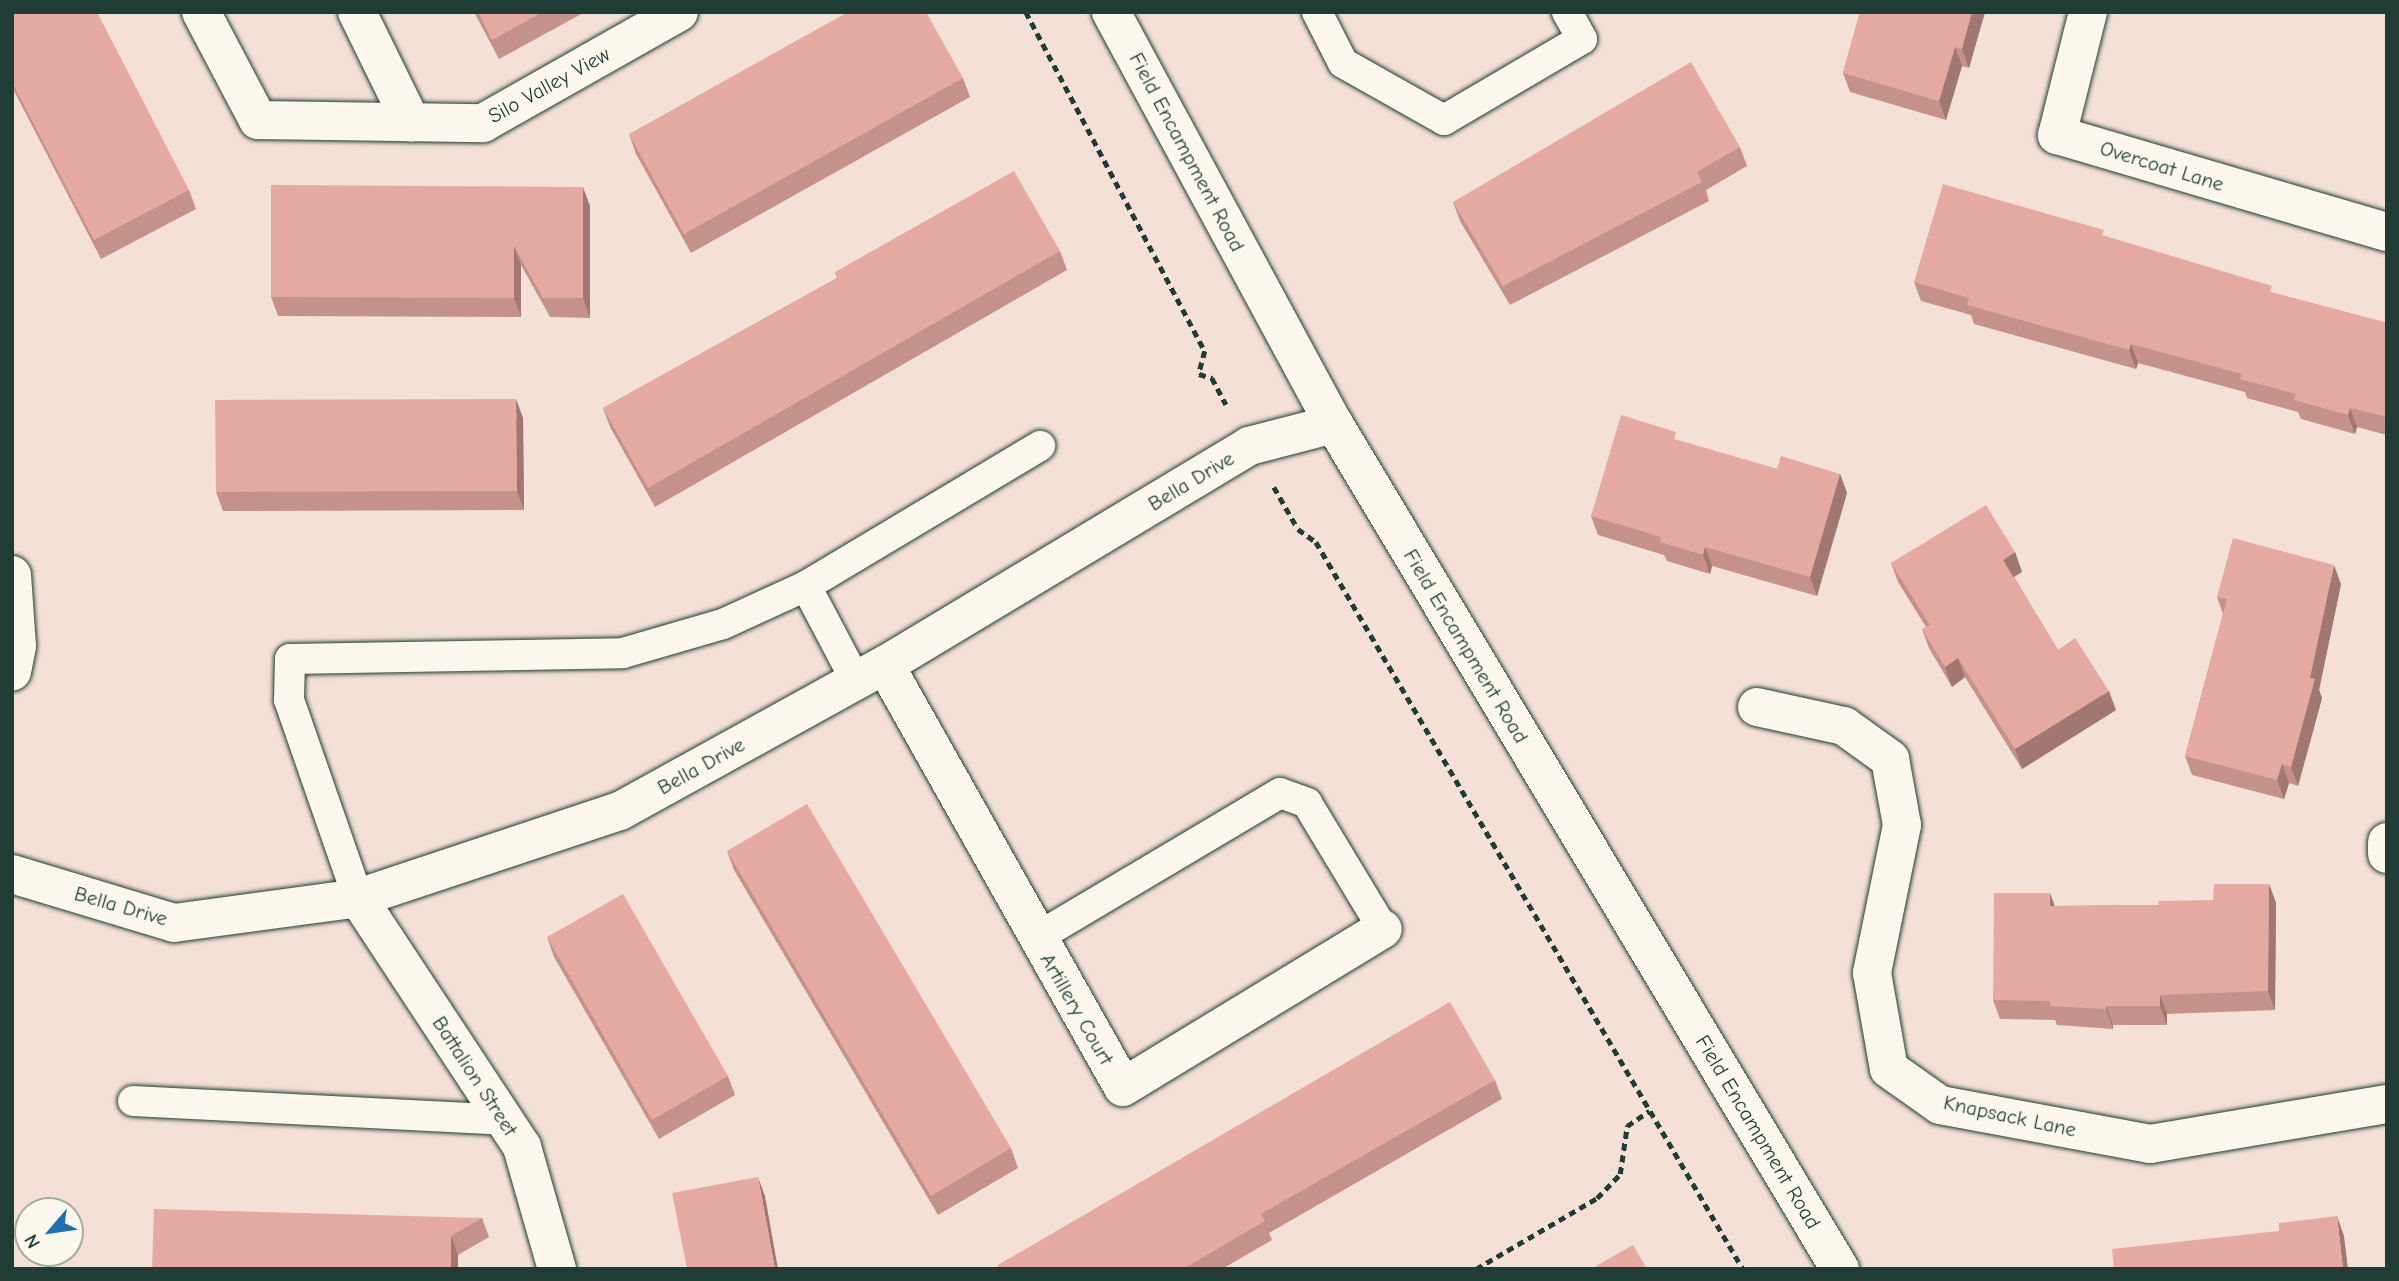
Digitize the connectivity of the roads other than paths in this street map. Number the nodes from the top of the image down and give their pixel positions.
1 (201, 12) edge
2 (357, 12) edge
3 (679, 12) edge
4 (1111, 12) edge
5 (1317, 12) edge
6 (1567, 12) edge
7 (2088, 12) edge
8 (411, 122) junction
9 (2387, 232) edge
10 (1334, 424) junction
11 (1040, 446) dead end
12 (12, 575) edge
13 (806, 586) junction
14 (12, 672) edge
15 (871, 673) junction
16 (1757, 707) dead end
17 (2387, 842) edge
18 (2387, 854) edge
19 (12, 874) edge
20 (358, 898) junction
21 (1383, 929) joint
22 (1036, 938) junction
23 (133, 1101) dead end
24 (2387, 1104) edge
25 (504, 1121) junction
26 (557, 1269) edge
27 (1840, 1269) edge

1 - 8 street, Silo Valley View
2 - 8 street
3 - 8 street, Silo Valley View
4 - 10 street, Field Encampment Road
5 - 6 lane
7 - 9 street, Overcoat Lane
10 - 15 street, Bella Drive
10 - 27 street, Field Encampment Road
11 - 13 lane
12 - 14 street
13 - 15 lane
13 - 20 lane
15 - 20 street, Bella Drive
15 - 22 street, Artillery Court
16 - 24 street, Knapsack Lane
17 - 18 street
19 - 20 street, Bella Drive
20 - 25 street, Battalion Street
21 - 22 lane
21 - 22 street, Artillery Court
23 - 25 lane
25 - 26 street, Battalion Street

